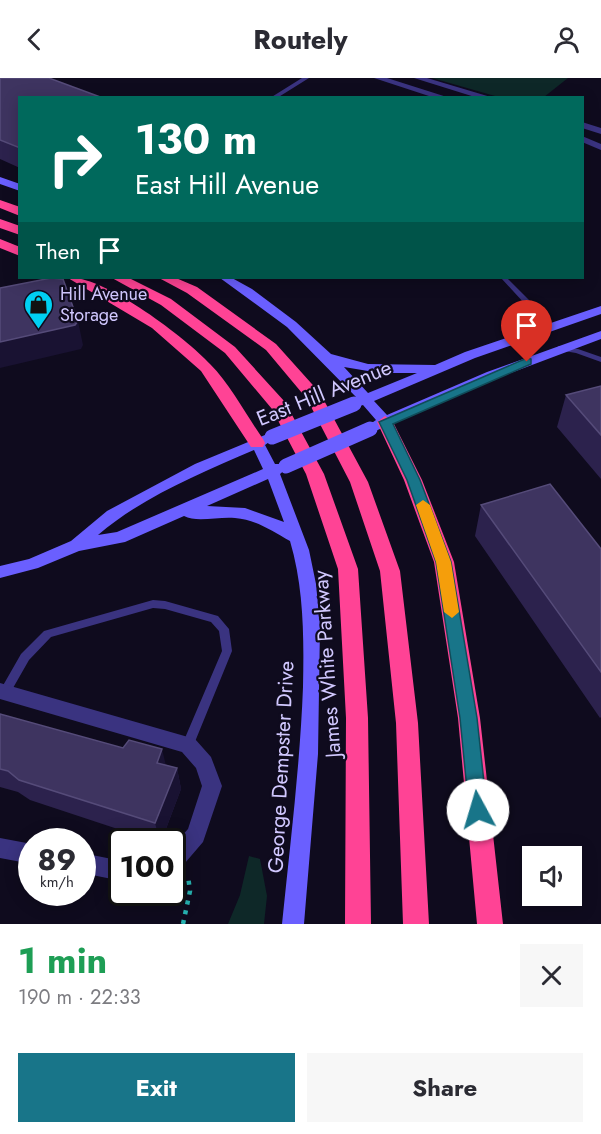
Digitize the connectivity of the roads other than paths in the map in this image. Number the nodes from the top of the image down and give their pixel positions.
1 (306, 78) edge
2 (378, 78) edge
3 (418, 78) edge
4 (275, 96) edge
5 (439, 96) edge
6 (483, 96) edge
7 (584, 126) edge
8 (601, 131) edge
9 (584, 140) edge
10 (601, 147) edge
11 (0, 180) edge
12 (18, 187) edge
13 (0, 204) edge
14 (18, 211) edge
15 (0, 223) edge
16 (18, 230) edge
17 (0, 243) edge
18 (18, 251) edge
19 (77, 279) edge
20 (121, 279) edge
21 (168, 279) edge
22 (226, 279) edge
23 (505, 279) edge
24 (601, 310) edge
25 (550, 326) junction
26 (601, 335) edge
27 (561, 348) junction
28 (323, 354) junction
29 (601, 360) edge
30 (442, 367) junction
31 (360, 402) junction
32 (378, 425) junction
33 (264, 440) junction
34 (279, 469) junction
35 (175, 514) junction
36 (295, 537) junction
37 (77, 545) junction
38 (0, 572) edge
39 (2, 691) edge
40 (188, 745) junction
41 (186, 847) edge
42 (0, 848) edge
43 (18, 851) edge
44 (293, 924) edge
45 (358, 924) edge
46 (416, 924) edge
47 (490, 924) edge

1 - 4 lane
2 - 5 street
3 - 6 street
7 - 8 street
9 - 10 street
11 - 12 main road
13 - 14 highway
15 - 16 highway
17 - 18 highway
19 - 33 highway
20 - 45 highway, James White Parkway
21 - 46 highway
22 - 28 main road
23 - 25 lane
24 - 25 main road, East Hill Avenue
25 - 30 main road, East Hill Avenue
26 - 27 main road, East Hill Avenue
27 - 29 lane
27 - 32 main road, East Hill Avenue
28 - 30 main road
28 - 31 main road
30 - 31 main road, East Hill Avenue
31 - 32 main road
31 - 33 main road, East Hill Avenue, bridge
32 - 34 main road, East Hill Avenue, bridge
32 - 47 highway
33 - 34 main road, George Dempster Drive
33 - 37 main road, East Hill Avenue
34 - 35 main road, East Hill Avenue
34 - 36 main road, George Dempster Drive
35 - 36 main road
35 - 37 main road, East Hill Avenue
36 - 44 main road, George Dempster Drive
37 - 38 main road, East Hill Avenue
39 - 40 street
39 - 40 lane
40 - 41 street
42 - 43 street

